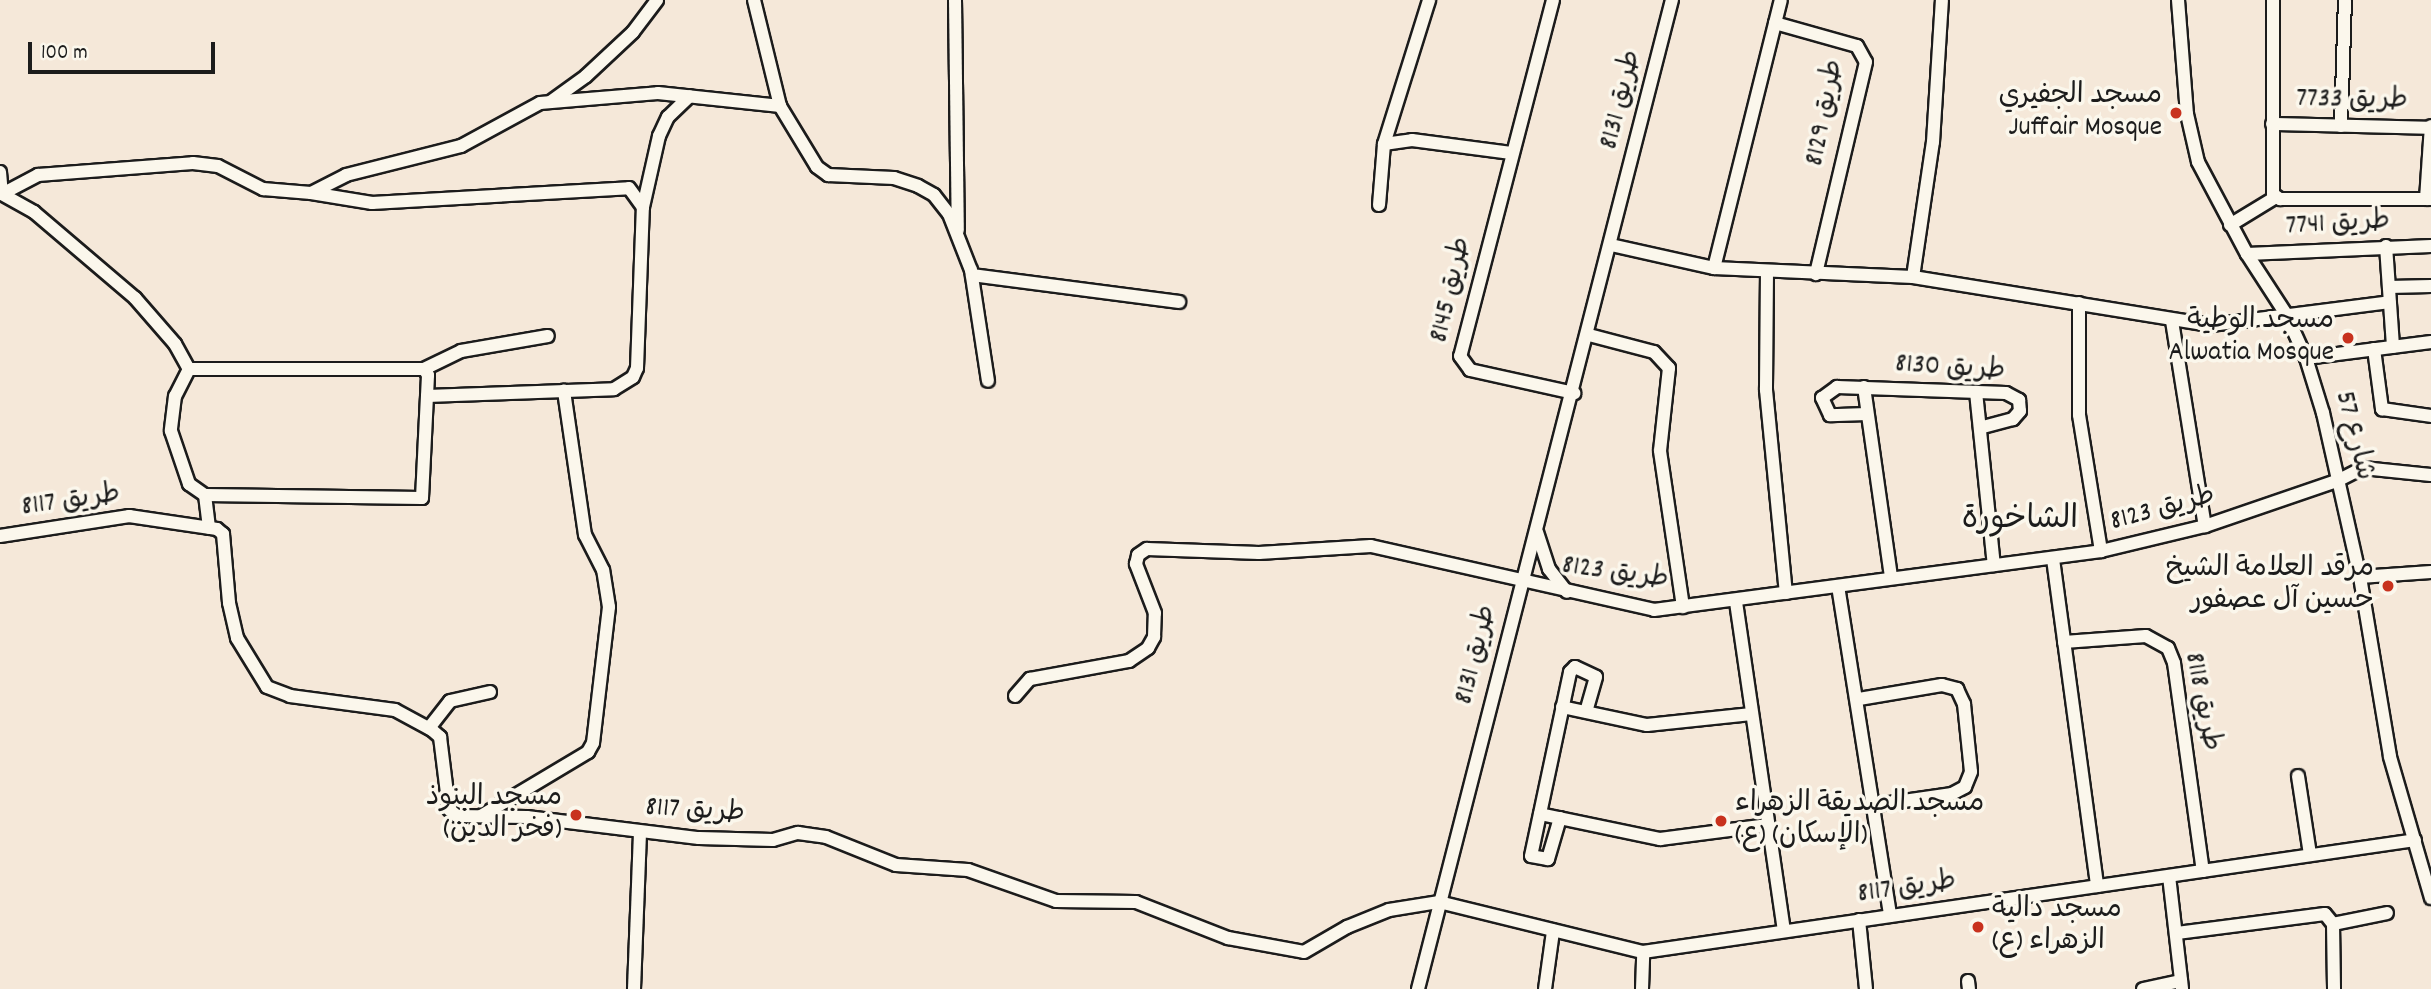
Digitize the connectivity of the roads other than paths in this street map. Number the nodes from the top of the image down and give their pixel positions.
1 (657, 0) edge
2 (754, 0) edge
3 (955, 0) edge
4 (1429, 0) edge
5 (1553, 0) edge
6 (1672, 0) edge
7 (1781, 0) edge
8 (1942, 0) edge
9 (2273, 0) edge
10 (2345, 0) edge
11 (2179, 2) edge
12 (1775, 23) junction
13 (690, 96) junction
14 (550, 103) junction
15 (780, 106) junction
16 (2272, 124) junction
17 (2341, 126) junction
18 (2431, 127) edge
19 (1384, 144) junction
20 (1510, 153) junction
21 (0, 172) edge
22 (311, 193) junction
23 (1, 194) edge
24 (2276, 197) junction
25 (2428, 199) edge
26 (1378, 205) dead end
27 (643, 207) junction
28 (2230, 225) junction
29 (958, 233) junction
30 (1611, 245) junction
31 (2385, 246) junction
32 (2431, 246) edge
33 (2247, 254) junction
34 (1714, 268) junction
35 (1768, 272) junction
36 (1816, 274) junction
37 (972, 275) junction
38 (1913, 277) junction
39 (2431, 286) edge
40 (2389, 287) junction
41 (1180, 302) dead end
42 (2390, 302) junction
43 (2079, 303) junction
44 (2286, 314) junction
45 (2172, 321) junction
46 (1589, 335) junction
47 (548, 336) dead end
48 (2431, 342) edge
49 (2393, 347) junction
50 (2374, 349) junction
51 (2306, 358) junction
52 (188, 369) junction
53 (424, 369) junction
54 (988, 381) dead end
55 (1864, 387) junction
56 (564, 391) junction
57 (1976, 392) junction
58 (1574, 393) junction
59 (427, 396) junction
60 (1867, 414) junction
61 (2431, 416) edge
62 (1980, 428) junction
63 (2431, 475) edge
64 (2339, 480) junction
65 (205, 495) junction
66 (2205, 526) junction
67 (209, 528) junction
68 (1536, 528) junction
69 (0, 537) edge
70 (2101, 551) junction
71 (2053, 559) junction
72 (1994, 565) junction
73 (2431, 572) edge
74 (1891, 577) junction
75 (2360, 577) junction
76 (1520, 583) junction
77 (1838, 586) junction
78 (1567, 592) junction
79 (1786, 593) junction
80 (1736, 602) junction
81 (1683, 607) junction
82 (2064, 642) junction
83 (490, 692) dead end
84 (1015, 696) dead end
85 (1859, 699) junction
86 (1562, 707) junction
87 (1586, 712) junction
88 (1751, 714) junction
89 (429, 728) junction
90 (2298, 776) dead end
91 (1876, 804) junction
92 (1540, 814) junction
93 (481, 817) junction
94 (1560, 818) junction
95 (1768, 825) junction
96 (640, 833) junction
97 (2415, 839) junction
98 (2310, 854) junction
99 (2203, 870) junction
100 (2169, 876) junction
101 (2097, 887) junction
102 (2431, 898) edge
103 (1439, 902) junction
104 (2387, 913) dead end
105 (1890, 916) junction
106 (1859, 920) junction
107 (2333, 924) junction
108 (1784, 930) junction
109 (1553, 931) junction
110 (2177, 933) junction
111 (1643, 952) junction
112 (2181, 985) edge
113 (634, 989) edge
114 (1418, 989) edge
115 (1545, 989) edge
116 (1642, 989) edge
117 (1866, 989) edge
118 (2143, 989) edge
119 (2334, 989) edge

1 - 14 street
2 - 15 street
3 - 29 street
4 - 19 street
5 - 20 street, طريق 8145
6 - 30 street, طريق 8131
7 - 12 street
8 - 38 street
9 - 16 street
10 - 17 street
11 - 28 street, شارع 57
12 - 34 street
12 - 36 street, طريق 8129
13 - 14 street
13 - 15 street
13 - 27 street
14 - 22 street
15 - 29 street
16 - 17 street, طريق 7733
16 - 24 street
17 - 18 street, طريق 7733
18 - 25 street
19 - 20 street
19 - 26 street
20 - 58 street, طريق 8145
21 - 23 street
22 - 23 street
22 - 27 street
23 - 52 street
24 - 25 street
24 - 28 street
27 - 56 street
28 - 33 street, شارع 57
29 - 37 street
30 - 34 street
30 - 46 street, طريق 8131
31 - 32 street, طريق 7741
31 - 33 street, طريق 7741
31 - 40 street
33 - 44 street, شارع 57
34 - 35 street
35 - 36 street
35 - 79 street
36 - 38 street
37 - 41 street
37 - 54 street
38 - 43 street
39 - 40 street
40 - 42 street
42 - 44 street
42 - 49 street
43 - 45 street
43 - 70 street
44 - 45 street
44 - 51 street, شارع 57
45 - 66 street
46 - 58 street, طريق 8131
46 - 81 street
47 - 53 street
48 - 49 street
49 - 50 street
50 - 51 street
50 - 61 street
51 - 64 street, شارع 57
52 - 53 street
52 - 65 street
53 - 59 street
55 - 57 street, طريق 8130
55 - 60 street, طريق 8130
55 - 60 street, طريق 8130
56 - 59 street
56 - 93 street
57 - 62 street
57 - 62 street, طريق 8130
58 - 68 street, طريق 8131
59 - 65 street
60 - 74 street, طريق 8130
62 - 72 street
63 - 64 street, طريق 8123
64 - 66 street, طريق 8123
64 - 75 street, شارع 57
65 - 67 street
66 - 70 street, طريق 8123
67 - 69 street, طريق 8117
67 - 89 street
68 - 76 street, طريق 8131
68 - 78 street
70 - 71 street, طريق 8123
71 - 72 street, طريق 8123
71 - 82 street
72 - 74 street, طريق 8123
73 - 75 street
74 - 77 street, طريق 8123
75 - 97 street, شارع 57
76 - 78 street, طريق 8123
76 - 84 street, طريق 8123
76 - 103 street, طريق 8131
77 - 79 street, طريق 8123
77 - 85 street
78 - 81 street, طريق 8123
79 - 80 street, طريق 8123
80 - 81 street, طريق 8123
80 - 88 street
82 - 99 street, طريق 8118
82 - 101 street
83 - 89 street
85 - 91 street
85 - 91 street
86 - 87 street
86 - 87 street
86 - 92 street
87 - 88 street
88 - 95 street
89 - 93 street, طريق 8117
90 - 98 street
91 - 105 street
92 - 94 street
92 - 94 street
93 - 96 street, طريق 8117
94 - 95 street
95 - 108 street
96 - 103 street, طريق 8117
96 - 113 street
97 - 98 street, طريق 8117
97 - 102 street, شارع 57
98 - 99 street, طريق 8117
99 - 100 street, طريق 8117
100 - 101 street, طريق 8117
100 - 110 street
101 - 105 street, طريق 8117
103 - 109 street, طريق 8117
103 - 114 street, طريق 8131
104 - 107 street
105 - 106 street, طريق 8117
106 - 108 street, طريق 8117
106 - 117 street
107 - 110 street
107 - 119 street
108 - 111 street, طريق 8117
109 - 111 street, طريق 8117
109 - 115 street
110 - 112 street
111 - 116 street
112 - 118 street

